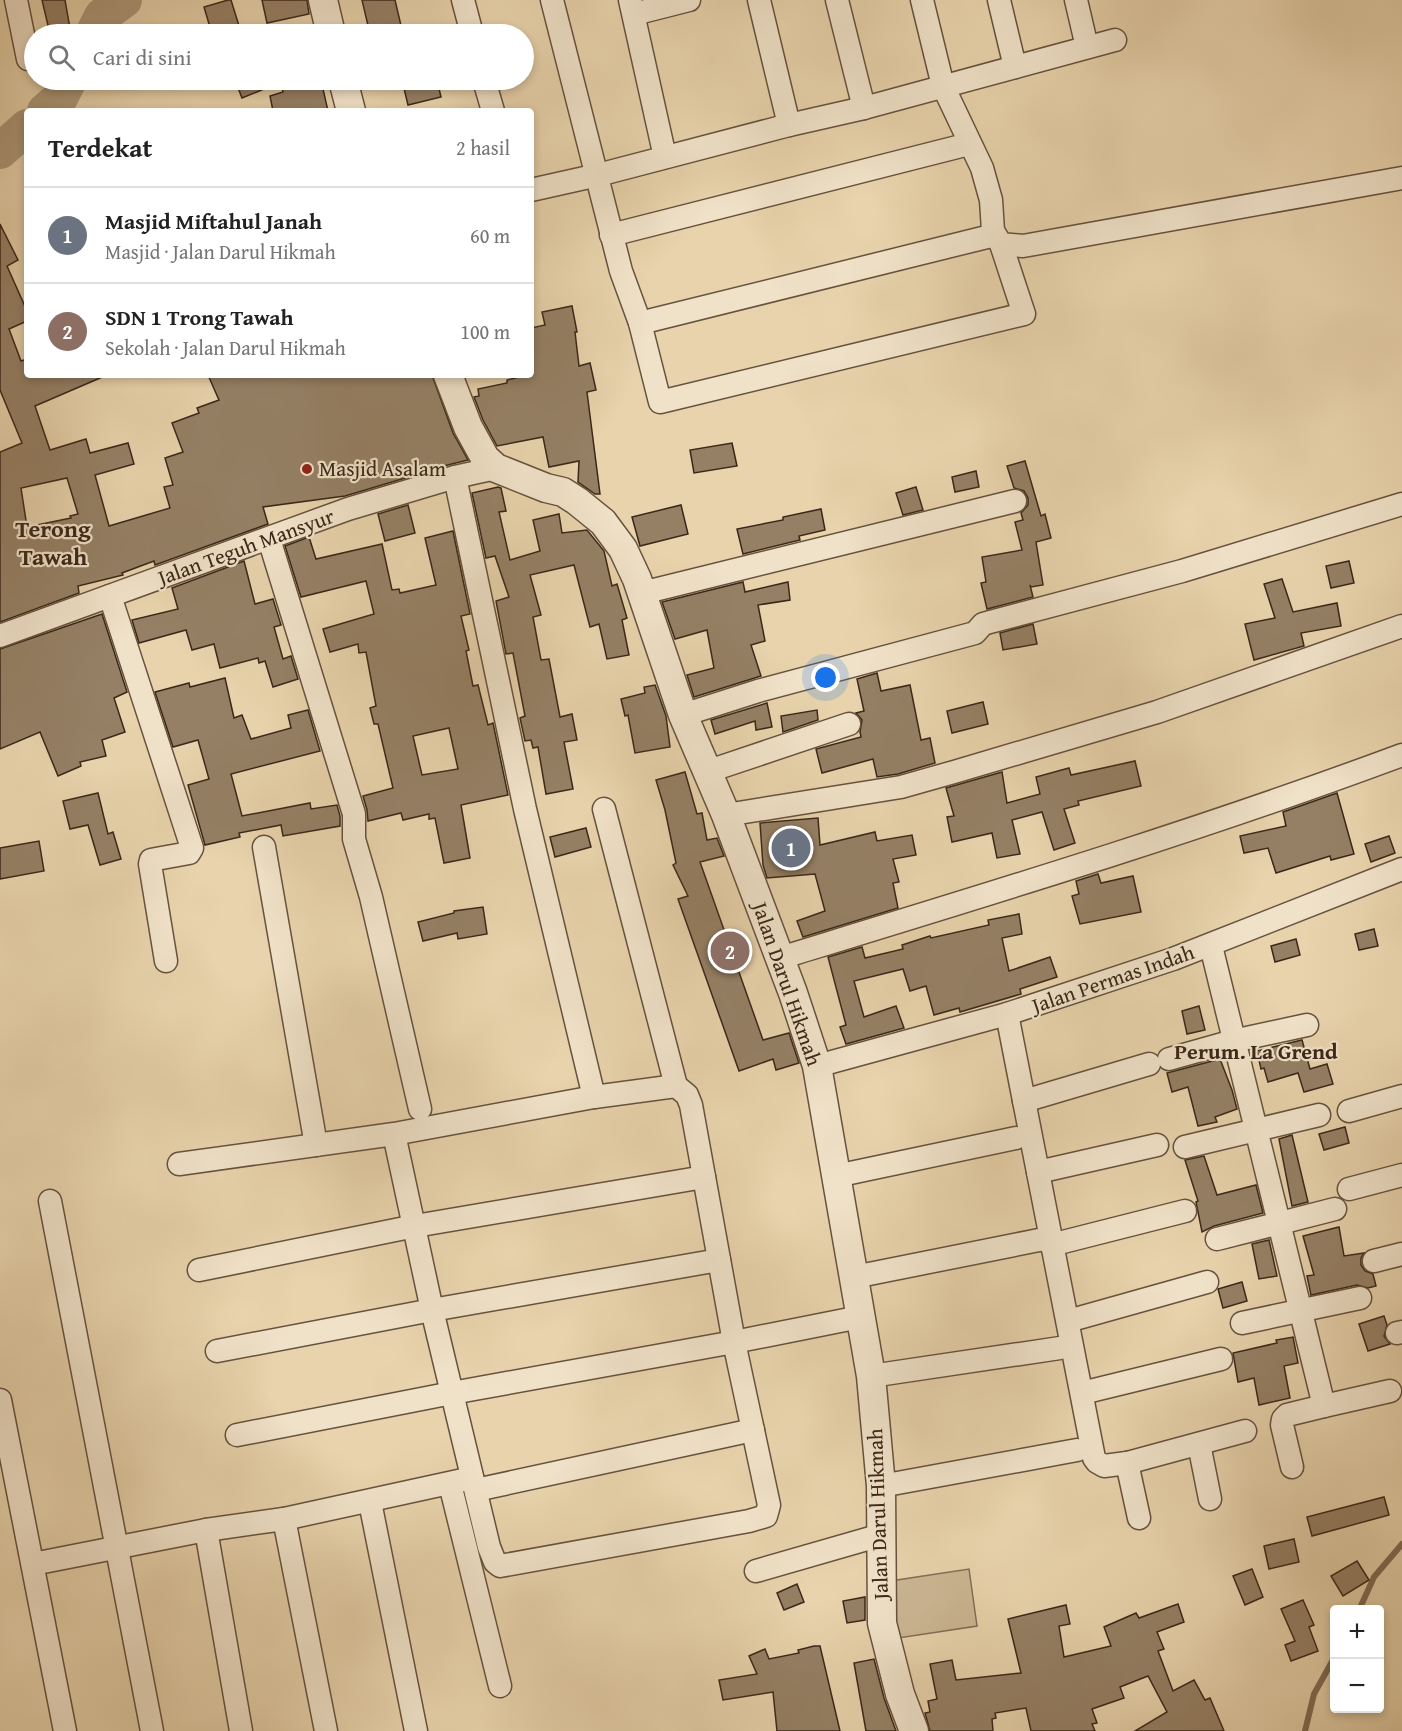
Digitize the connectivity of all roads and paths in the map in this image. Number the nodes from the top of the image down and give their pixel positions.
1 (16, 0) edge
2 (323, 0) edge
3 (463, 0) edge
4 (552, 0) edge
5 (689, 0) edge
6 (759, 0) edge
7 (837, 0) edge
8 (922, 0) edge
9 (999, 0) edge
10 (1076, 0) edge
11 (632, 7) edge
12 (329, 24) edge
13 (469, 24) edge
14 (24, 39) edge
15 (1115, 40) dead end
16 (1088, 47) junction
17 (1015, 67) junction
18 (943, 86) junction
19 (346, 90) edge
20 (487, 90) edge
21 (350, 108) edge
22 (492, 108) edge
23 (864, 108) junction
24 (789, 125) junction
25 (969, 144) junction
26 (665, 157) junction
27 (598, 176) junction
28 (1402, 178) edge
29 (534, 189) edge
30 (612, 235) junction
31 (998, 240) junction
32 (640, 323) junction
33 (449, 378) edge
34 (496, 468) junction
35 (455, 477) junction
36 (1015, 501) dead end
37 (1402, 504) edge
38 (269, 539) junction
39 (642, 594) junction
40 (110, 596) junction
41 (1402, 626) edge
42 (0, 636) edge
43 (683, 715) junction
44 (849, 723) dead end
45 (1402, 755) edge
46 (706, 772) junction
47 (604, 809) dead end
48 (726, 815) junction
49 (264, 847) dead end
50 (1402, 868) edge
51 (1210, 946) junction
52 (780, 958) junction
53 (166, 961) dead end
54 (1007, 1014) junction
55 (1307, 1025) dead end
56 (1233, 1041) junction
57 (817, 1066) junction
58 (676, 1086) junction
59 (1402, 1096) edge
60 (594, 1097) junction
61 (1024, 1101) junction
62 (420, 1109) dead end
63 (1349, 1111) dead end
64 (1319, 1115) dead end
65 (1256, 1129) junction
66 (394, 1134) junction
67 (1016, 1138) dead end
68 (316, 1145) junction
69 (1157, 1145) dead end
70 (1185, 1147) dead end
71 (180, 1164) dead end
72 (1038, 1172) junction
73 (1402, 1175) edge
74 (836, 1176) junction
75 (704, 1177) junction
76 (1349, 1189) dead end
77 (50, 1201) dead end
78 (1335, 1209) dead end
79 (1185, 1211) dead end
80 (1278, 1224) junction
81 (415, 1226) junction
82 (1217, 1239) dead end
83 (1045, 1243) junction
84 (1402, 1254) edge
85 (719, 1260) junction
86 (1374, 1261) dead end
87 (199, 1270) dead end
88 (854, 1277) junction
89 (1207, 1282) dead end
90 (1360, 1298) dead end
91 (432, 1310) junction
92 (1300, 1312) junction
93 (860, 1317) junction
94 (1068, 1321) junction
95 (1242, 1323) dead end
96 (734, 1342) junction
97 (1060, 1348) dead end
98 (217, 1351) dead end
99 (1221, 1359) dead end
100 (871, 1376) junction
101 (1390, 1390) dead end
102 (452, 1393) junction
103 (1082, 1393) junction
104 (0, 1400) edge
105 (1324, 1406) junction
106 (753, 1430) junction
107 (1245, 1431) dead end
108 (237, 1435) dead end
109 (1199, 1444) junction
110 (1077, 1450) dead end
111 (1127, 1462) junction
112 (1292, 1467) dead end
113 (450, 1484) junction
114 (474, 1484) junction
115 (881, 1486) junction
116 (1210, 1499) dead end
117 (370, 1502) junction
118 (284, 1518) junction
119 (1138, 1518) dead end
120 (206, 1530) junction
121 (881, 1535) junction
122 (117, 1547) junction
123 (33, 1564) junction
124 (756, 1571) dead end
125 (500, 1686) dead end
126 (65, 1731) edge
127 (152, 1731) edge
128 (241, 1731) edge
129 (326, 1731) edge
130 (416, 1731) edge
131 (914, 1731) edge

1 - 14 street
2 - 12 street
3 - 13 street
4 - 27 street
5 - 11 street
6 - 24 street
7 - 23 street
8 - 18 street
9 - 17 street
10 - 16 street
11 - 26 street
15 - 16 street
16 - 17 street
17 - 18 street
18 - 23 street
18 - 25 street
19 - 21 street
20 - 22 street
23 - 24 street
24 - 26 street
25 - 30 street
25 - 31 street
26 - 27 street
27 - 29 street
27 - 30 street
28 - 31 street
30 - 32 street
31 - 32 street
31 - 32 street
33 - 34 street
34 - 35 street, Jalan Teguh Mansyur
34 - 39 street, Jalan Darul Hikmah
35 - 38 street, Jalan Teguh Mansyur
35 - 60 street
36 - 39 street
37 - 43 street
38 - 40 street, Jalan Teguh Mansyur
38 - 62 street
39 - 43 street, Jalan Darul Hikmah
40 - 42 street, Jalan Teguh Mansyur
40 - 53 street
41 - 48 street
43 - 46 street, Jalan Darul Hikmah
44 - 46 street
45 - 52 street
46 - 48 street, Jalan Darul Hikmah
47 - 58 street
48 - 52 street, Jalan Darul Hikmah
49 - 68 street
50 - 51 street, Jalan Permas Indah
51 - 54 street, Jalan Permas Indah
51 - 56 street
52 - 57 street, Jalan Darul Hikmah
54 - 57 street, Jalan Permas Indah
54 - 61 street
55 - 56 street
56 - 61 street
56 - 65 street
57 - 74 street, Jalan Darul Hikmah
58 - 60 street
58 - 75 street
59 - 63 street
60 - 66 street
61 - 72 street
64 - 65 street
65 - 70 street
65 - 80 street
66 - 68 street
66 - 81 street
67 - 74 street
68 - 71 street
69 - 72 street
72 - 83 street
73 - 76 street
74 - 88 street, Jalan Darul Hikmah
75 - 81 street
75 - 85 street
77 - 122 street
78 - 80 street
79 - 83 street
80 - 82 street
80 - 92 street
81 - 87 street
81 - 91 street
83 - 88 street
83 - 94 street
84 - 86 street
85 - 91 street
85 - 96 street
88 - 93 street, Jalan Darul Hikmah
89 - 94 street
90 - 92 street
91 - 98 street
91 - 102 street
92 - 95 street
92 - 105 street
93 - 96 street
93 - 100 street, Jalan Darul Hikmah
94 - 103 street
96 - 102 street
96 - 106 street
97 - 100 street
99 - 103 street
100 - 115 street, Jalan Darul Hikmah
101 - 105 street
102 - 108 street
102 - 114 street
103 - 111 street
104 - 123 street
105 - 112 street
106 - 114 street
106 - 114 street
107 - 109 street
109 - 111 street
109 - 116 street
110 - 115 street
111 - 119 street
113 - 114 street
113 - 117 street
113 - 125 street
115 - 121 street, Jalan Darul Hikmah
117 - 118 street
117 - 130 street
118 - 120 street
118 - 129 street
120 - 122 street
120 - 128 street
121 - 124 street
121 - 131 street, Jalan Darul Hikmah
122 - 123 street
122 - 127 street
123 - 126 street

